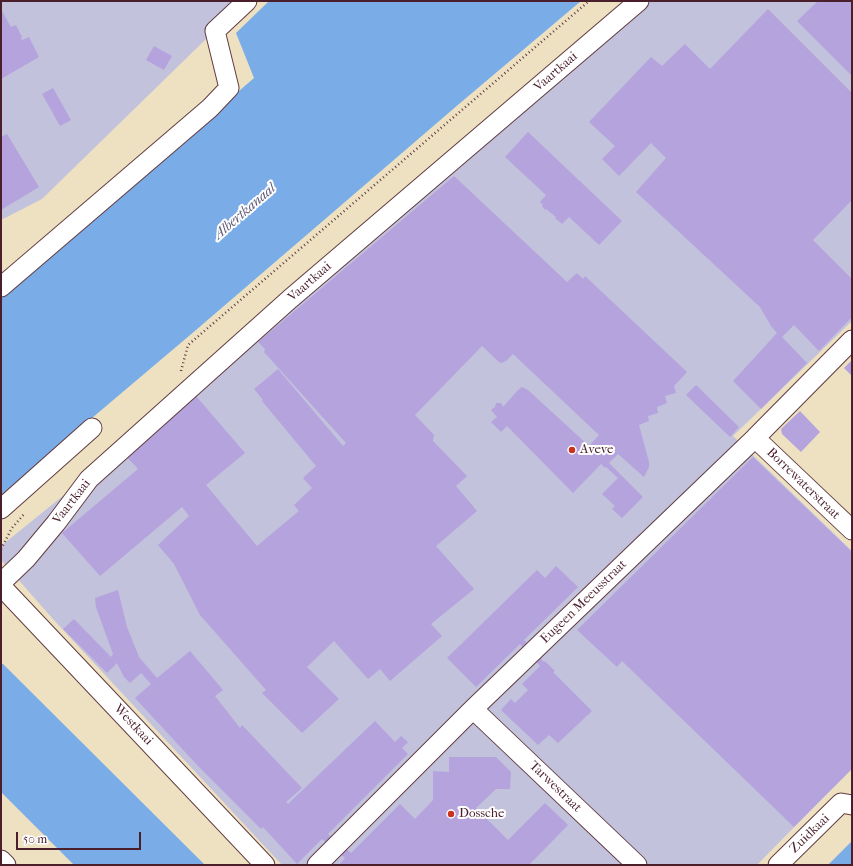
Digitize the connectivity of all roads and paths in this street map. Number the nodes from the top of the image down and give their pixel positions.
1 (247, 1) edge
2 (589, 1) edge
3 (639, 1) edge
4 (1, 287) edge
5 (852, 340) edge
6 (181, 372) dead end
7 (92, 428) dead end
8 (755, 438) junction
9 (1, 509) edge
10 (27, 511) dead end
11 (852, 530) edge
12 (1, 549) edge
13 (1, 584) edge
14 (473, 709) junction
15 (847, 804) edge
16 (1, 860) edge
17 (6, 865) edge
18 (265, 865) edge
19 (317, 865) edge
20 (637, 865) edge
21 (778, 865) edge

1 - 4 street
2 - 6 path
3 - 13 street, Vaartkaai
5 - 8 street, Eugeen Meeusstraat
7 - 9 street
8 - 11 street, Borrewaterstraat
8 - 14 street, Eugeen Meeusstraat
10 - 12 path
13 - 18 street, Westkaai
14 - 19 street, Eugeen Meeusstraat
14 - 20 street, Tarwestraat
15 - 21 street, Zuidkaai
16 - 17 street

